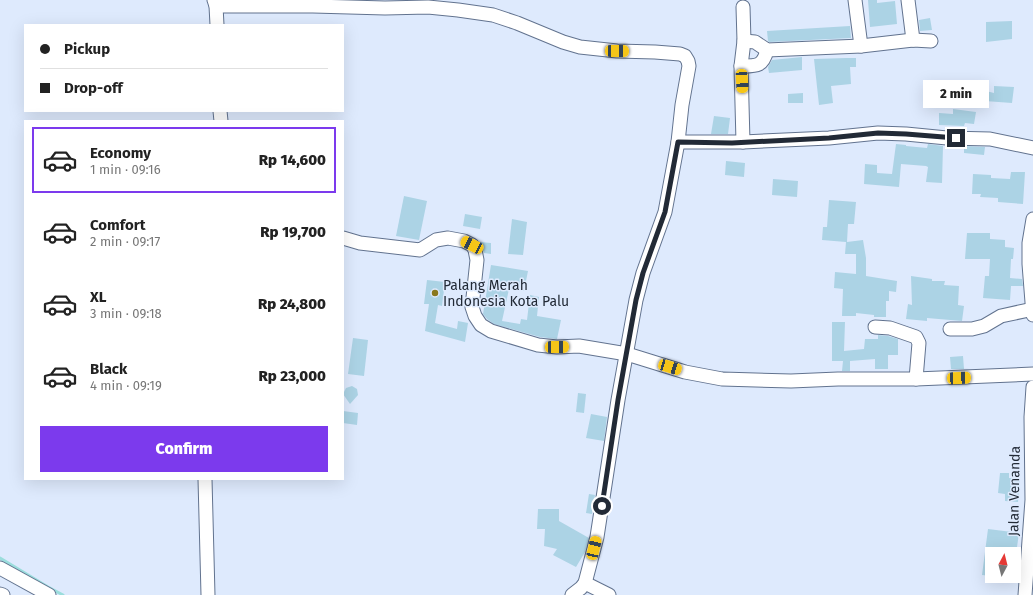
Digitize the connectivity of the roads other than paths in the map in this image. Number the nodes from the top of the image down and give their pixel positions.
1 (855, 0) edge
2 (908, 0) edge
3 (215, 3) edge
4 (743, 7) dead end
5 (217, 24) edge
6 (913, 40) junction
7 (744, 41) junction
8 (931, 41) dead end
9 (861, 46) junction
10 (767, 50) junction
11 (741, 66) junction
12 (678, 142) junction
13 (743, 142) junction
14 (1033, 148) edge
15 (1033, 219) edge
16 (344, 238) edge
17 (1032, 309) edge
18 (1033, 315) edge
19 (875, 327) dead end
20 (950, 329) dead end
21 (626, 354) junction
22 (1033, 374) edge
23 (916, 379) junction
24 (1033, 387) edge
25 (1032, 418) edge
26 (205, 480) edge
27 (1030, 567) edge
28 (0, 568) edge
29 (585, 583) junction
30 (0, 594) edge
31 (3, 595) edge
32 (49, 595) edge
33 (208, 595) edge
34 (572, 595) edge
35 (609, 595) edge
36 (1025, 595) edge

1 - 9 street
2 - 6 street
3 - 5 street
3 - 12 street
4 - 7 street
6 - 8 street
6 - 9 street
7 - 10 street
7 - 11 street
9 - 10 street
10 - 11 street
11 - 13 street
12 - 13 street
12 - 21 street
13 - 14 street
15 - 17 street
16 - 21 street
17 - 18 street
17 - 20 street
19 - 23 street
21 - 23 street
21 - 29 street
22 - 23 street
24 - 25 street, Jalan Venanda
25 - 27 street, Jalan Venanda
26 - 33 street
27 - 36 street, Jalan Venanda
28 - 32 street
29 - 34 street
29 - 35 street
30 - 31 street

